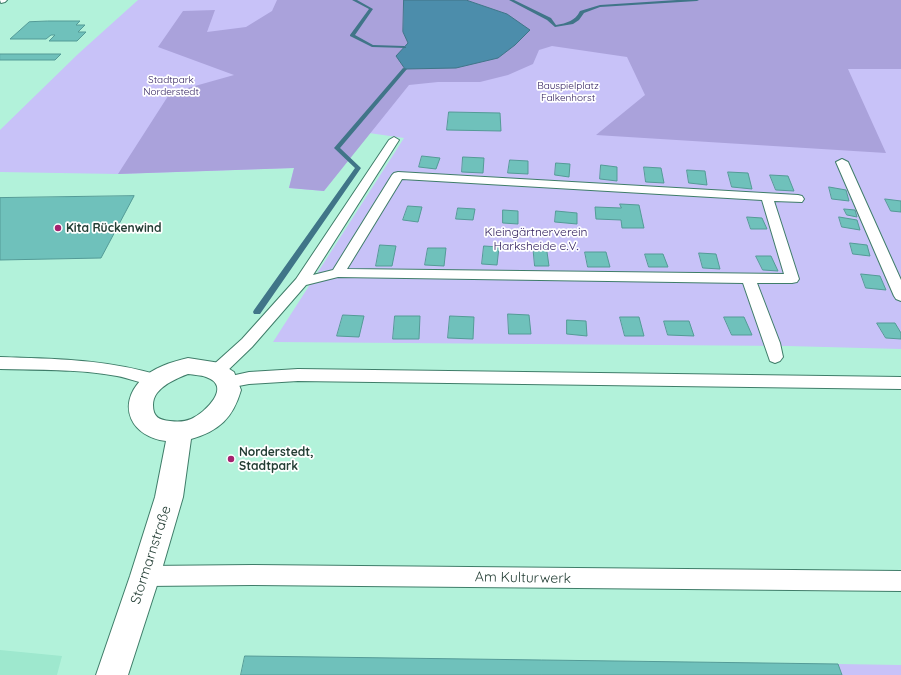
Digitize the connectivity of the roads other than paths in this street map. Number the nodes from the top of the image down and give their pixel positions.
1 (394, 140) dead end
2 (842, 162) dead end
3 (767, 196) junction
4 (798, 199) dead end
5 (338, 273) junction
6 (750, 279) junction
7 (301, 282) junction
8 (901, 296) edge
9 (776, 357) dead end
10 (0, 363) edge
11 (223, 376) junction
12 (156, 380) junction
13 (901, 383) edge
14 (180, 432) junction
15 (145, 576) junction
16 (901, 581) edge
17 (112, 675) edge

1 - 7 lane
2 - 8 lane
3 - 4 lane
3 - 5 lane
3 - 6 lane
5 - 6 lane
5 - 7 lane
6 - 9 lane
7 - 11 lane
10 - 12 lane
11 - 12 street
11 - 13 lane
11 - 14 street
12 - 14 street
14 - 15 street, Stormarnstraße
15 - 16 lane, Am Kulturwerk
15 - 17 street, Stormarnstraße

